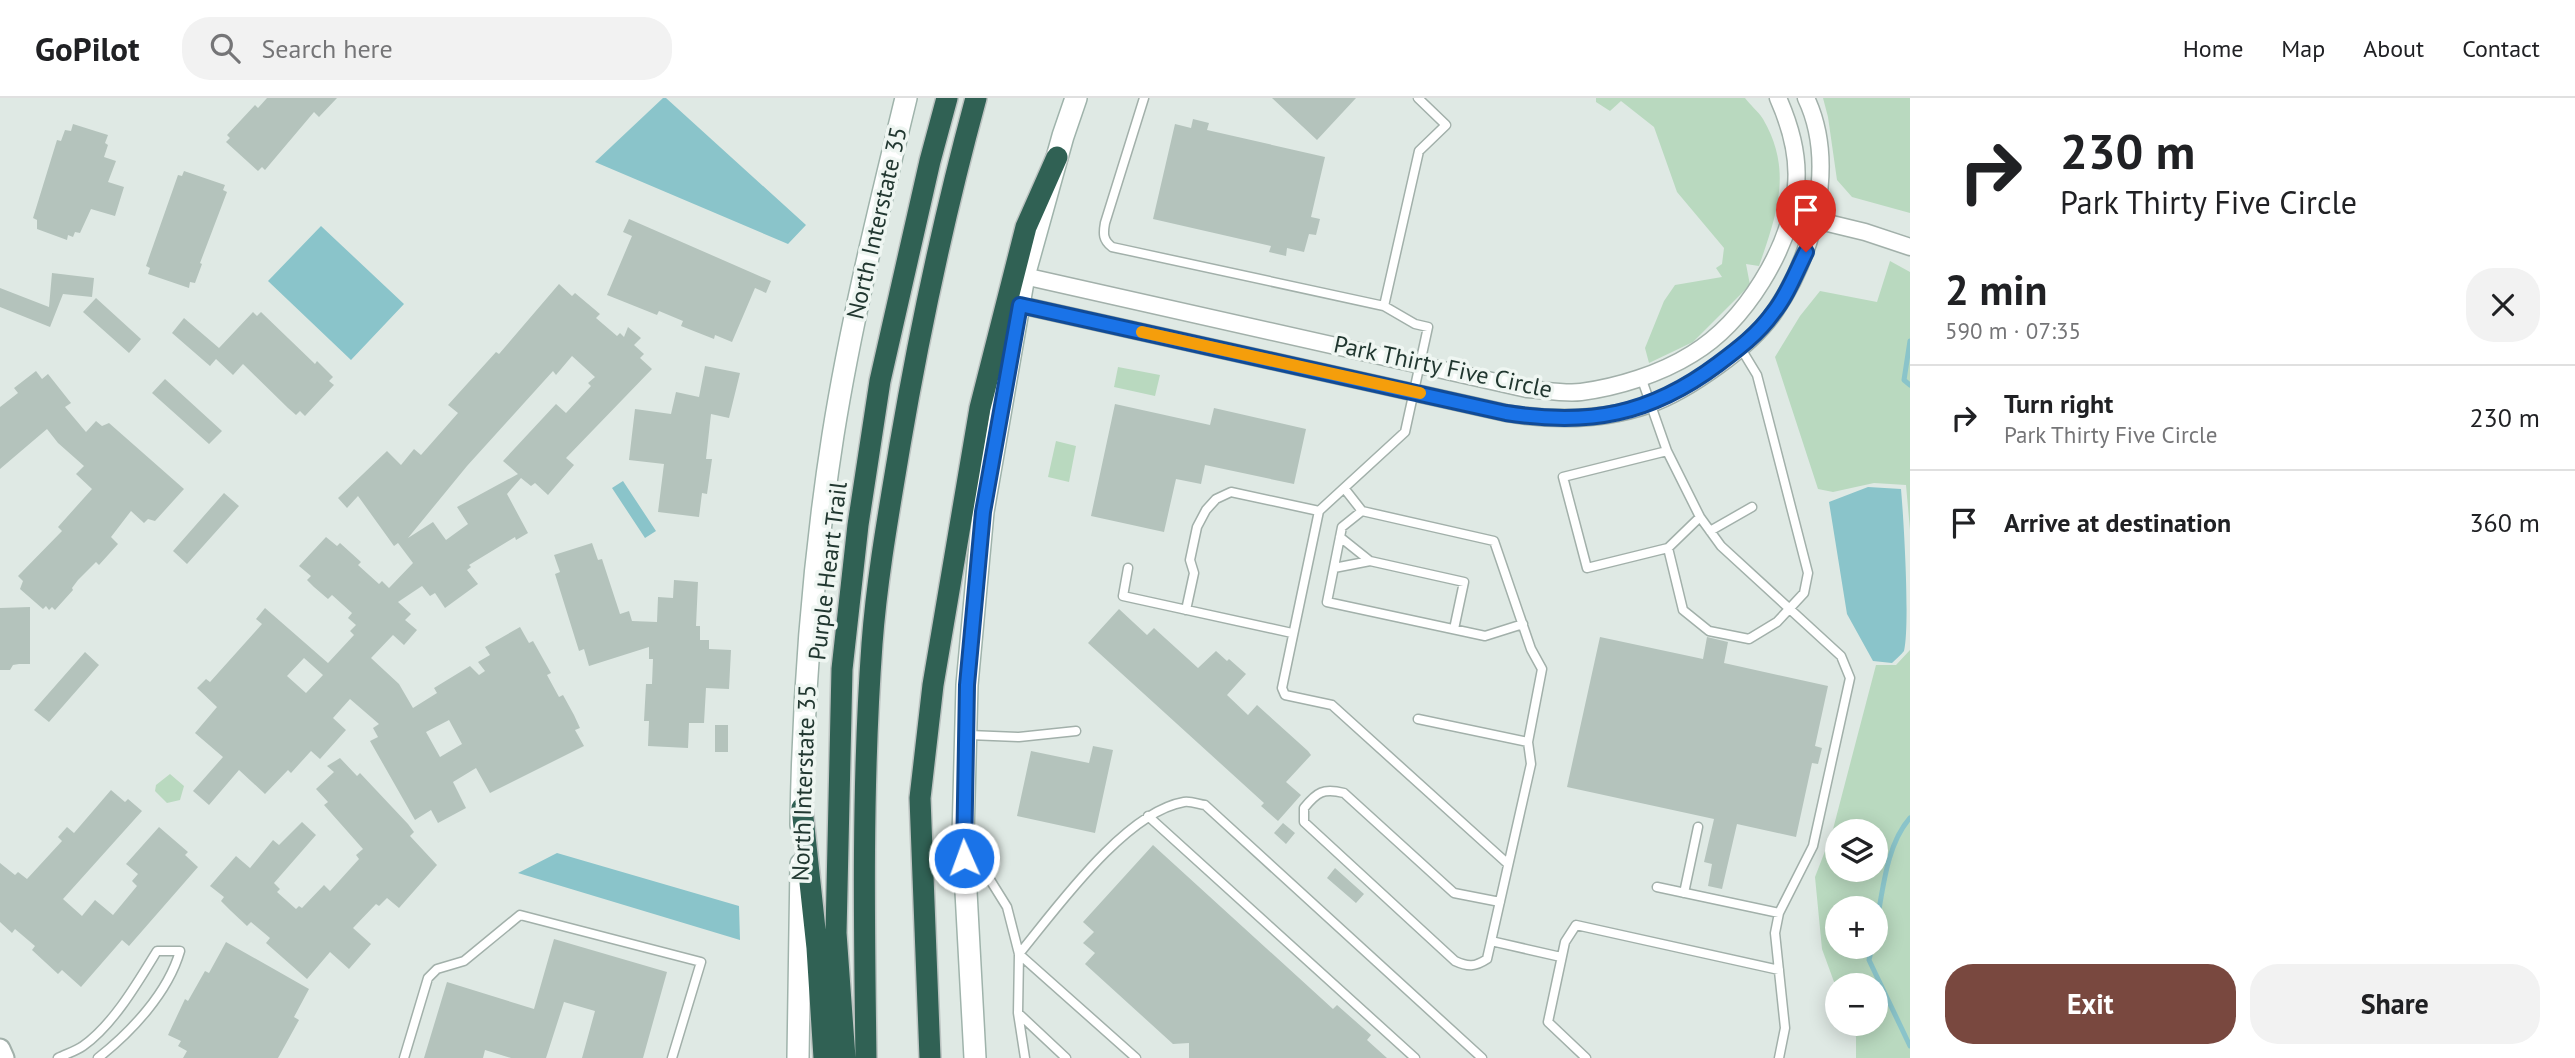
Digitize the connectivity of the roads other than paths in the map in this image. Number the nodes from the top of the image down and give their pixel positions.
1 (905, 98) edge
2 (947, 98) edge
3 (976, 98) edge
4 (1076, 98) edge
5 (1144, 98) edge
6 (1418, 98) edge
7 (1778, 98) edge
8 (1806, 98) edge
9 (1057, 157) junction
10 (1791, 215) junction
11 (1815, 220) junction
12 (1908, 246) edge
13 (1024, 276) junction
14 (1020, 305) junction
15 (1384, 306) junction
16 (1741, 347) junction
17 (1420, 363) junction
18 (1642, 377) junction
19 (1414, 391) junction
20 (1651, 404) junction
21 (1667, 451) junction
22 (1344, 488) junction
23 (1752, 507) dead end
24 (1319, 511) junction
25 (1362, 511) junction
26 (1700, 517) junction
27 (1710, 531) junction
28 (1340, 537) junction
29 (1668, 548) junction
30 (1370, 561) junction
31 (1334, 568) junction
32 (1128, 569) dead end
33 (1789, 609) junction
34 (1186, 610) junction
35 (1523, 624) junction
36 (1454, 629) junction
37 (1292, 633) junction
38 (1418, 719) dead end
39 (1076, 731) dead end
40 (965, 735) junction
41 (1528, 742) junction
42 (802, 808) junction
43 (1148, 816) junction
44 (1698, 827) dead end
45 (963, 836) junction
46 (1508, 864) junction
47 (1657, 887) dead end
48 (1684, 893) junction
49 (1500, 902) junction
50 (1779, 913) junction
51 (1491, 941) junction
52 (1019, 954) junction
53 (1562, 957) junction
54 (1779, 970) junction
55 (1018, 1013) junction
56 (0, 1049) edge
57 (4, 1058) edge
58 (58, 1058) edge
59 (98, 1058) edge
60 (404, 1058) edge
61 (672, 1058) edge
62 (798, 1058) edge
63 (824, 1058) edge
64 (845, 1058) edge
65 (866, 1058) edge
66 (930, 1058) edge
67 (975, 1058) edge
68 (1025, 1058) edge
69 (1066, 1058) edge
70 (1136, 1058) edge
71 (1415, 1058) edge
72 (1482, 1058) edge
73 (1586, 1058) edge
74 (1779, 1058) edge

1 - 42 main road, North Interstate 35
2 - 64 highway, Purple Heart Trail
3 - 65 highway
4 - 9 main road
5 - 15 lane
6 - 15 lane
7 - 10 street, Park Thirty Five Circle
8 - 11 street, Park Thirty Five Circle
9 - 13 main road
9 - 66 highway
10 - 11 street
10 - 18 street, Park Thirty Five Circle
11 - 12 street
11 - 16 street, Park Thirty Five Circle
13 - 14 main road
13 - 17 street, Park Thirty Five Circle
14 - 19 street, Park Thirty Five Circle
14 - 40 main road
15 - 17 lane
16 - 20 street, Park Thirty Five Circle
16 - 33 lane
17 - 18 street, Park Thirty Five Circle
17 - 19 lane
18 - 20 lane
19 - 20 street, Park Thirty Five Circle
19 - 22 lane
20 - 21 lane
21 - 26 lane
21 - 29 lane
22 - 24 lane
22 - 25 lane
23 - 27 lane
24 - 34 lane
24 - 37 lane
25 - 28 lane
25 - 35 lane
26 - 27 lane
26 - 29 lane
27 - 33 lane
28 - 30 lane
28 - 31 lane
29 - 33 lane
30 - 31 lane
30 - 36 lane
31 - 36 lane
32 - 34 lane
33 - 50 lane
34 - 37 lane
35 - 36 lane
35 - 41 lane
37 - 46 lane
38 - 41 lane
39 - 40 lane
40 - 45 main road
41 - 46 lane
42 - 62 main road, North Interstate 35
42 - 63 highway
43 - 52 lane
43 - 71 lane
43 - 72 lane
44 - 48 lane
45 - 52 lane
45 - 67 main road
46 - 49 lane
47 - 48 lane
48 - 50 lane
49 - 51 lane
49 - 51 lane
50 - 54 lane
51 - 53 lane
52 - 55 lane
52 - 70 lane
53 - 54 lane
53 - 73 lane
54 - 74 lane
55 - 68 lane
55 - 69 lane
56 - 57 street
58 - 59 lane
60 - 61 lane

